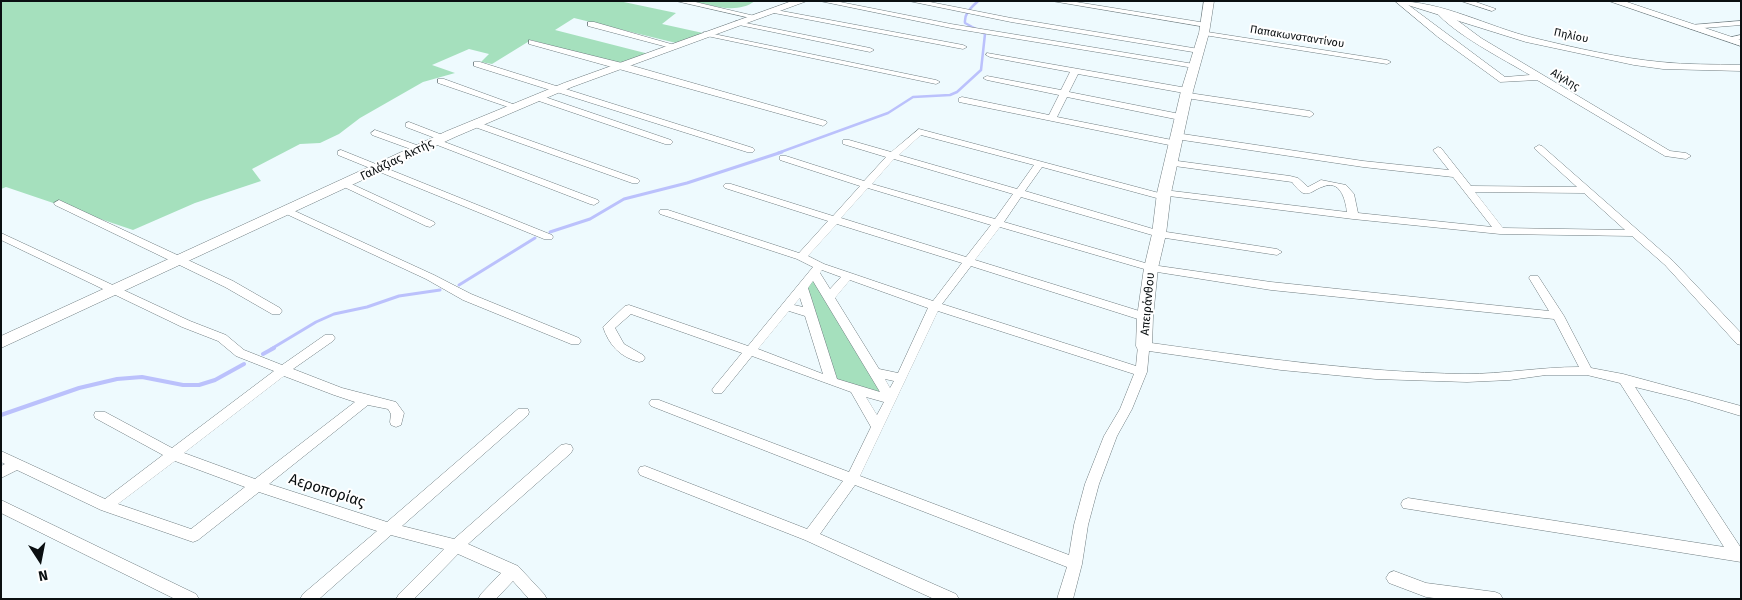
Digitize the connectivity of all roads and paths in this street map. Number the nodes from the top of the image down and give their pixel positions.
1 (679, 1) edge
2 (802, 1) edge
3 (823, 1) edge
4 (912, 1) edge
5 (1055, 1) edge
6 (1209, 1) edge
7 (1399, 1) edge
8 (1464, 1) edge
9 (1614, 1) edge
10 (1440, 8) edge
11 (1492, 9) dead end
12 (774, 11) junction
13 (755, 17) junction
14 (740, 23) junction
15 (1741, 23) edge
16 (591, 24) dead end
17 (1691, 28) junction
18 (1205, 30) junction
19 (708, 34) junction
20 (1741, 37) edge
21 (1727, 39) junction
22 (532, 42) dead end
23 (1741, 43) edge
24 (674, 46) junction
25 (963, 47) dead end
26 (870, 50) dead end
27 (1199, 51) junction
28 (990, 56) dead end
29 (1387, 62) dead end
30 (477, 64) dead end
31 (623, 66) junction
32 (1194, 66) junction
33 (1741, 68) edge
34 (1075, 70) junction
35 (1537, 77) junction
36 (988, 78) dead end
37 (441, 81) dead end
38 (936, 82) dead end
39 (559, 89) junction
40 (1062, 93) junction
41 (1186, 93) junction
42 (539, 98) junction
43 (962, 100) dead end
44 (517, 107) junction
45 (1310, 114) dead end
46 (1180, 117) junction
47 (1052, 118) junction
48 (822, 123) dead end
49 (475, 124) junction
50 (410, 125) dead end
51 (375, 133) dead end
52 (439, 140) junction
53 (1175, 140) junction
54 (668, 142) dead end
55 (846, 142) dead end
56 (1539, 148) dead end
57 (419, 149) junction
58 (750, 150) dead end
59 (1438, 150) dead end
60 (340, 153) dead end
61 (892, 156) junction
62 (1686, 156) dead end
63 (783, 158) dead end
64 (1040, 163) junction
65 (1170, 163) junction
66 (378, 170) junction
67 (1456, 174) junction
68 (635, 181) dead end
69 (345, 184) junction
70 (867, 185) junction
71 (728, 186) dead end
72 (1467, 190) junction
73 (1586, 190) junction
74 (1018, 193) junction
75 (1164, 195) junction
76 (59, 202) dead end
77 (594, 202) dead end
78 (286, 210) junction
79 (664, 212) dead end
80 (1353, 216) junction
81 (835, 219) junction
82 (430, 224) dead end
83 (997, 224) junction
84 (1500, 231) junction
85 (1636, 233) junction
86 (1159, 234) junction
87 (1, 236) edge
88 (548, 237) dead end
89 (1277, 252) dead end
90 (801, 257) junction
91 (180, 261) junction
92 (968, 262) junction
93 (1151, 268) junction
94 (817, 269) junction
95 (848, 276) junction
96 (1534, 278) dead end
97 (802, 287) junction
98 (114, 291) junction
99 (829, 297) junction
100 (786, 306) junction
101 (935, 306) junction
102 (276, 311) dead end
103 (811, 314) junction
104 (1558, 316) junction
105 (1145, 317) junction
106 (329, 338) dead end
107 (4, 339) edge
108 (1741, 340) edge
109 (575, 341) dead end
110 (1144, 346) junction
111 (750, 351) junction
112 (639, 358) dead end
113 (1587, 370) junction
114 (282, 371) junction
115 (1142, 372) junction
116 (875, 373) junction
117 (901, 378) junction
118 (1623, 378) junction
119 (832, 382) junction
120 (854, 389) junction
121 (718, 390) dead end
122 (366, 400) junction
123 (891, 400) junction
124 (655, 402) dead end
125 (1741, 411) edge
126 (524, 412) dead end
127 (100, 415) dead end
128 (396, 422) dead end
129 (878, 428) junction
130 (566, 449) dead end
131 (174, 455) junction
132 (1, 456) edge
133 (16, 464) junction
134 (645, 471) dead end
135 (1, 473) edge
136 (852, 479) junction
137 (258, 486) junction
138 (1408, 504) dead end
139 (1, 506) edge
140 (106, 506) junction
141 (390, 529) junction
142 (810, 536) junction
143 (456, 546) junction
144 (1739, 556) edge
145 (1075, 564) junction
146 (513, 571) junction
147 (1394, 578) dead end
148 (191, 599) edge
149 (308, 599) edge
150 (404, 599) edge
151 (486, 599) edge
152 (540, 599) edge
153 (951, 599) edge
154 (1065, 599) edge
155 (1494, 599) edge

1 - 13 street
2 - 12 street, Γαλάζιας Ακτής
3 - 32 street
4 - 27 street
5 - 18 street, Παπακωνσταντίνου
6 - 18 street, Απειράνθου
7 - 10 street, Πηλίου
7 - 35 street
8 - 11 street
9 - 17 street
10 - 33 street, Πηλίου
10 - 35 street, Αίγλης
12 - 13 street, Γαλάζιας Ακτής
12 - 25 street
13 - 14 street, Γαλάζιας Ακτής
14 - 19 street, Γαλάζιας Ακτής
14 - 26 street
15 - 17 street
16 - 24 street
17 - 21 street
18 - 27 street, Απειράνθου
18 - 29 street, Παπακωνσταντίνου
19 - 24 street, Γαλάζιας Ακτής
19 - 38 street
20 - 21 street
21 - 23 street
22 - 31 street
24 - 31 street, Γαλάζιας Ακτής
27 - 32 street, Απειράνθου
28 - 34 street
30 - 39 street
31 - 39 street, Γαλάζιας Ακτής
31 - 48 street
32 - 41 street, Απειράνθου
34 - 40 street
34 - 41 street
35 - 62 street, Αίγλης
36 - 40 street
37 - 44 street
39 - 42 street, Γαλάζιας Ακτής
39 - 58 street
40 - 46 street
40 - 47 street
41 - 45 street
41 - 46 street, Απειράνθου
42 - 44 street, Γαλάζιας Ακτής
42 - 54 street
43 - 47 street
44 - 49 street, Γαλάζιας Ακτής
46 - 53 street, Απειράνθου
47 - 53 street
49 - 52 street, Γαλάζιας Ακτής
49 - 68 street
50 - 52 street
51 - 57 street
52 - 57 street, Γαλάζιας Ακτής
52 - 77 street
53 - 65 street, Απειράνθου
53 - 67 street
55 - 61 street
56 - 73 street
57 - 66 street, Γαλάζιας Ακτής
59 - 67 street
60 - 66 street
61 - 64 street
61 - 70 street
61 - 74 street
63 - 70 street
64 - 74 street
64 - 75 street
65 - 75 street, Απειράνθου
65 - 80 street
66 - 69 street, Γαλάζιας Ακτής
66 - 88 street
67 - 72 street
69 - 78 street, Γαλάζιας Ακτής
69 - 82 street
70 - 81 street
70 - 83 street
71 - 81 street
72 - 73 street
72 - 84 street
73 - 85 street
74 - 83 street
74 - 86 street
75 - 80 street
75 - 86 street, Απειράνθου
76 - 91 street
78 - 91 street, Γαλάζιας Ακτής
78 - 109 street
79 - 90 street
80 - 84 street
81 - 90 street
81 - 92 street
83 - 92 street
83 - 93 street
84 - 85 street
85 - 108 street
86 - 89 street
86 - 93 street, Απειράνθου
87 - 98 street
90 - 94 street
91 - 98 street, Γαλάζιας Ακτής
91 - 102 street
92 - 101 street
92 - 105 street
93 - 104 street
93 - 105 street, Απειράνθου
94 - 95 street
94 - 97 street
94 - 99 street
95 - 99 street
95 - 101 street
96 - 104 street
97 - 100 street
97 - 103 street
98 - 107 street, Γαλάζιας Ακτής
98 - 114 street
99 - 116 street
100 - 103 street
100 - 111 street
101 - 115 street
101 - 117 street
103 - 119 street
104 - 113 street
105 - 110 street, Απειράνθου
106 - 114 street
110 - 113 street
110 - 115 street, Απειράνθου
111 - 112 street
111 - 119 street
111 - 121 street
113 - 118 street
114 - 122 street
114 - 131 street
115 - 145 street, Απειράνθου
116 - 117 street
116 - 123 street
117 - 123 street
118 - 125 street
118 - 144 street
119 - 120 street
120 - 123 street
120 - 129 street
122 - 128 street
122 - 137 street
123 - 129 street
124 - 136 street
126 - 141 street
127 - 131 street, Αεροπορίας
129 - 136 street
130 - 143 street
131 - 137 street, Αεροπορίας
131 - 140 street
132 - 133 street
133 - 135 street
133 - 140 street
134 - 142 street
136 - 142 street
136 - 145 street
137 - 140 street
137 - 141 street, Αεροπορίας
138 - 144 street
139 - 148 street
141 - 143 street, Αεροπορίας
141 - 149 street
142 - 153 street
143 - 146 street, Αεροπορίας
143 - 150 street
145 - 154 street, Απειράνθου
146 - 151 street
146 - 152 street, Αεροπορίας
147 - 155 street

